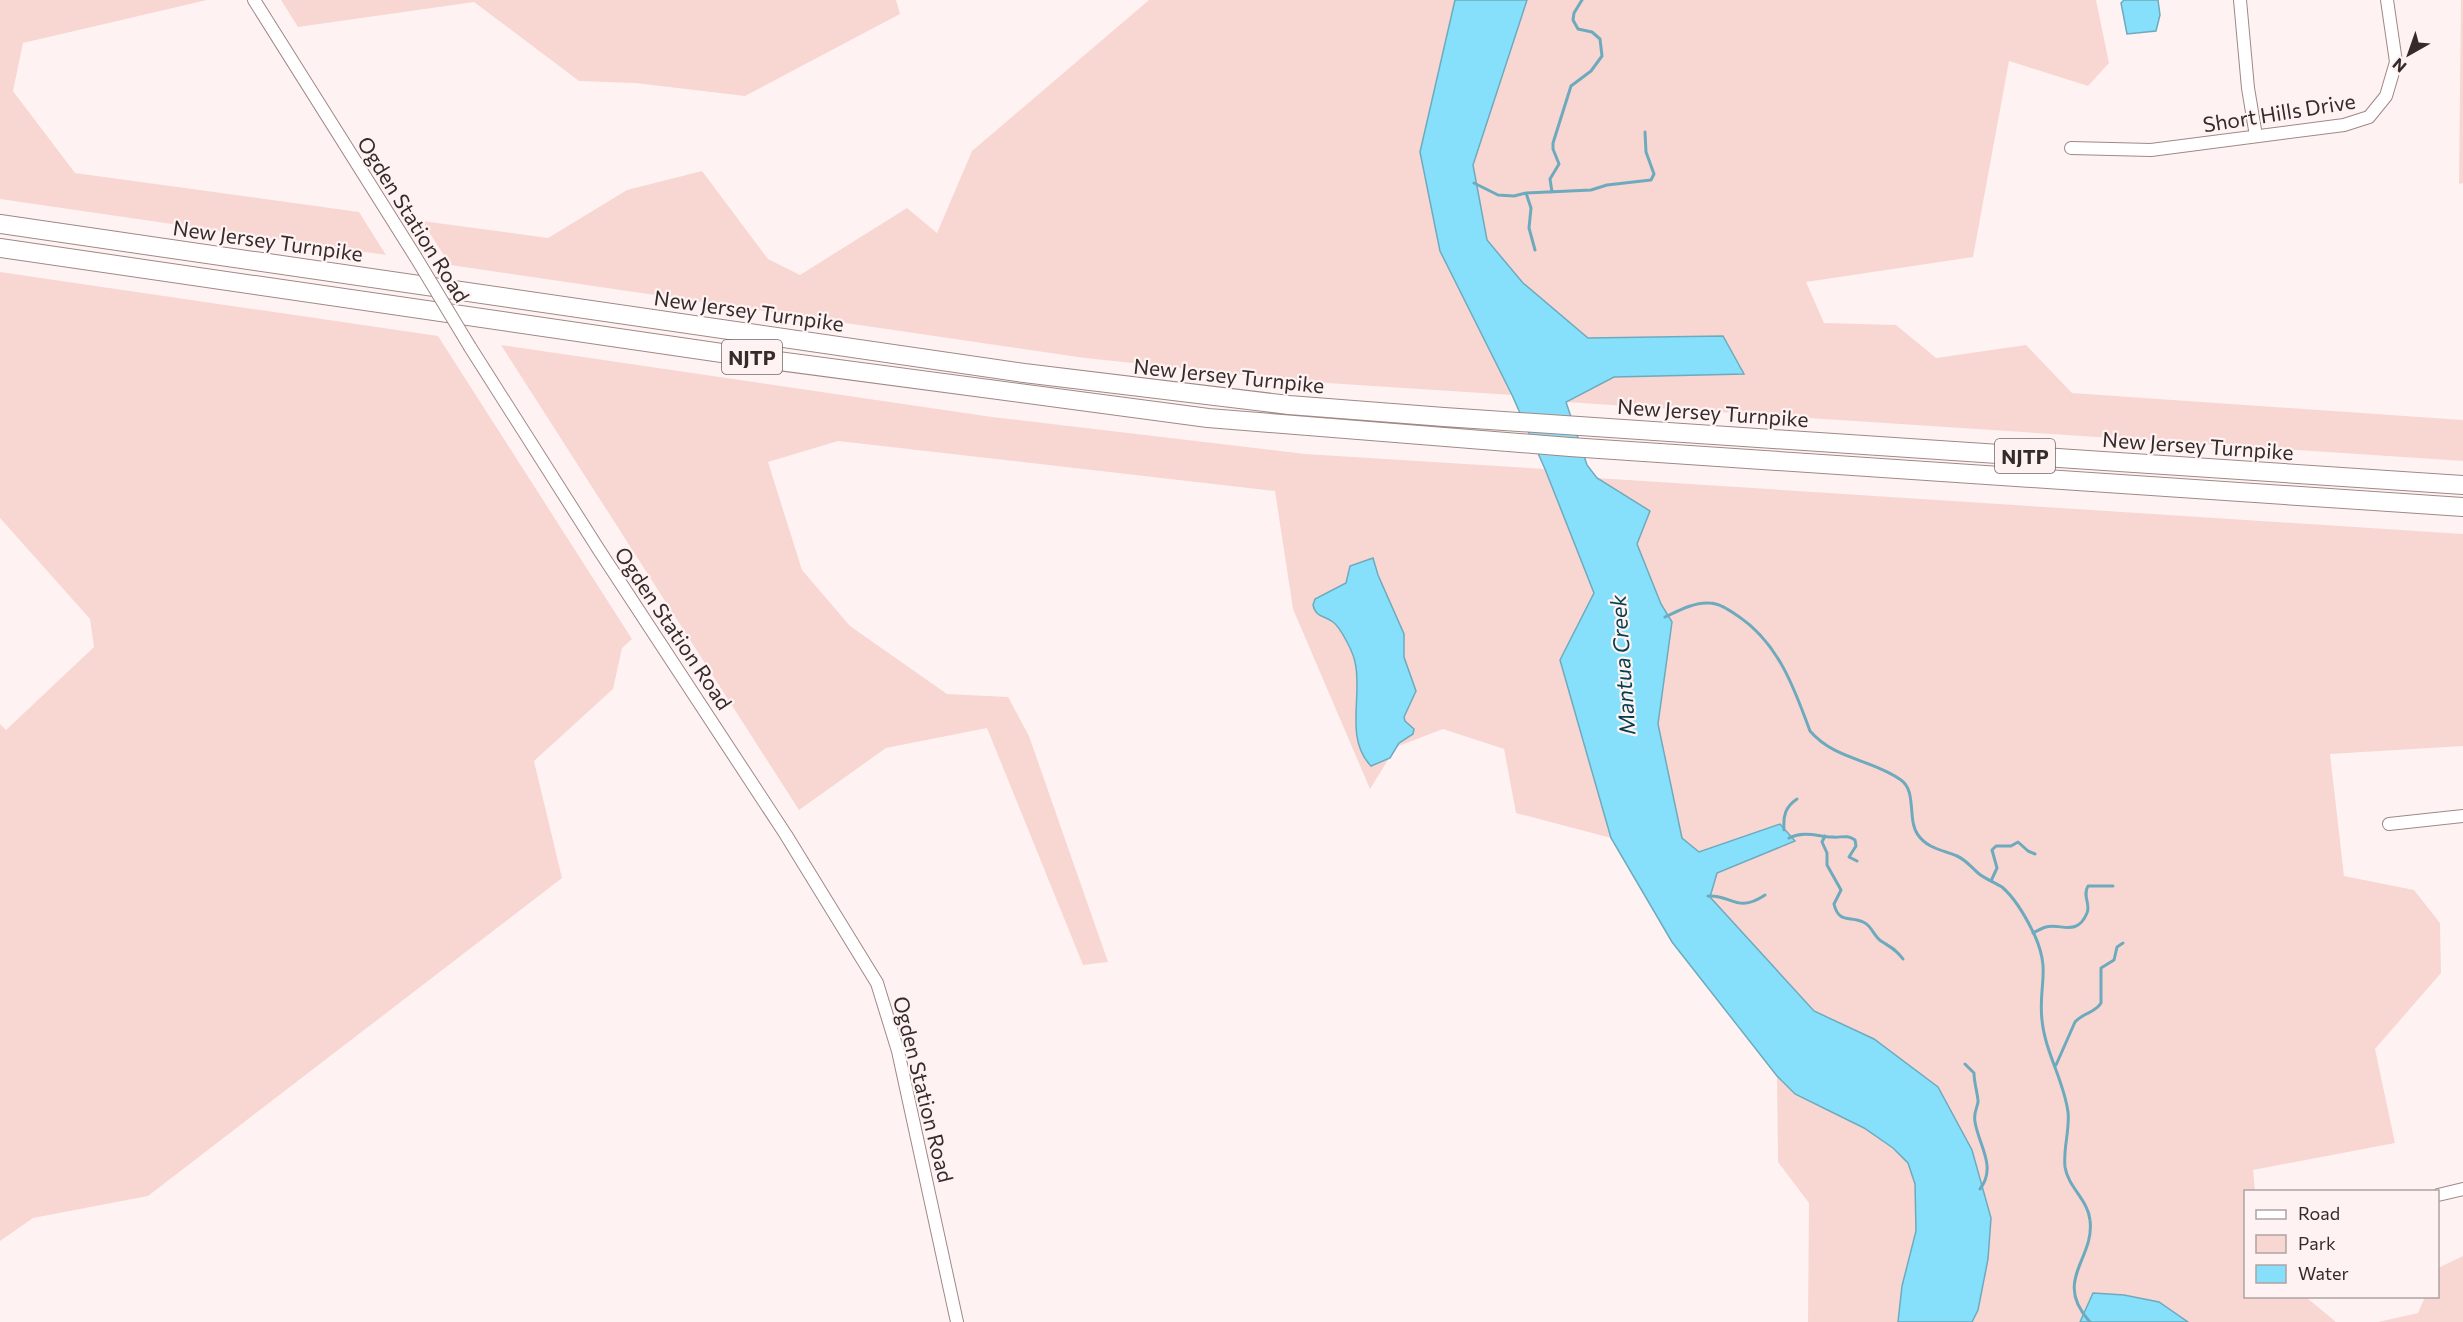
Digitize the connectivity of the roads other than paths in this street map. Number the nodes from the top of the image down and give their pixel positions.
1 (254, 0) edge
2 (2240, 0) edge
3 (2387, 0) edge
4 (2256, 136) junction
5 (2071, 148) dead end
6 (0, 224) edge
7 (0, 248) edge
8 (2463, 485) edge
9 (2463, 507) edge
10 (2463, 816) edge
11 (2389, 824) dead end
12 (2463, 1189) edge
13 (2439, 1195) edge
14 (957, 1322) edge

1 - 14 street, Ogden Station Road, bridge
2 - 4 street
3 - 4 street, Short Hills Drive
4 - 5 street, Short Hills Drive
6 - 8 highway, New Jersey Turnpike / NJTP
7 - 9 highway, New Jersey Turnpike / NJTP
10 - 11 street
12 - 13 street

